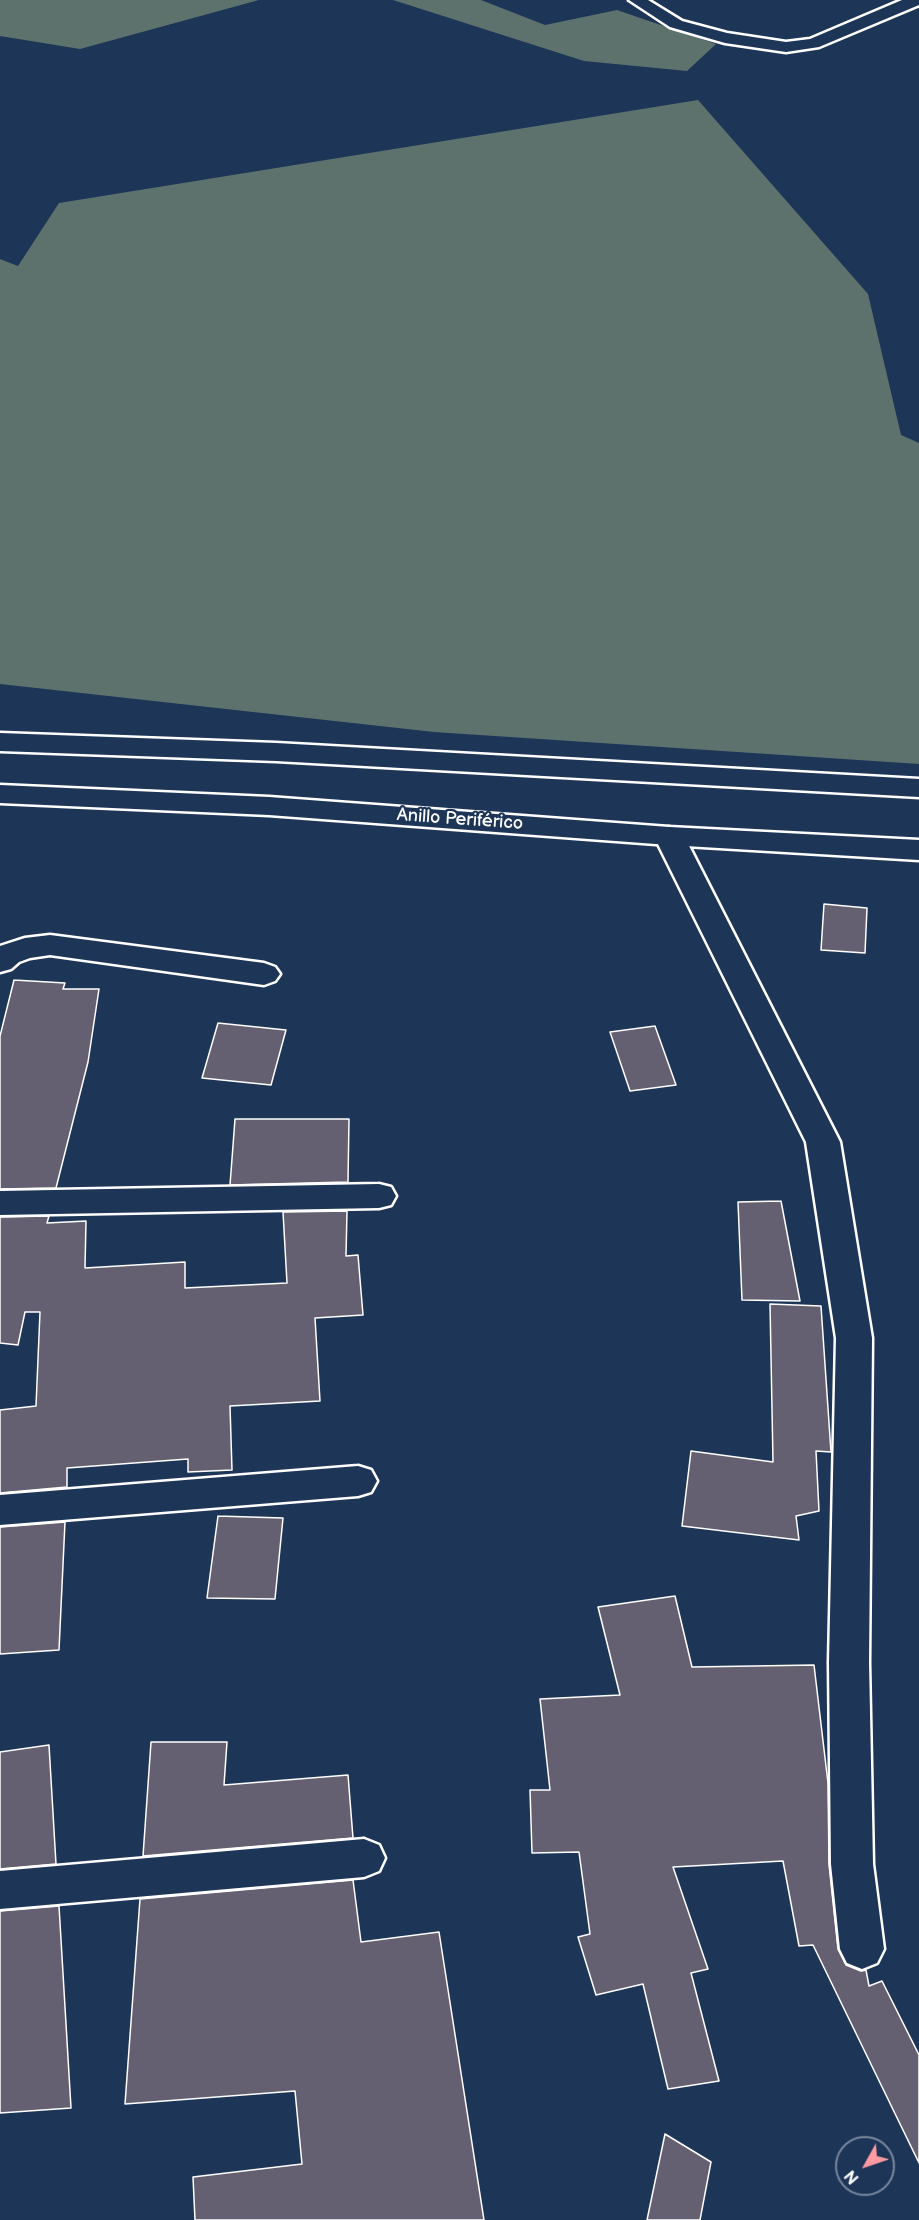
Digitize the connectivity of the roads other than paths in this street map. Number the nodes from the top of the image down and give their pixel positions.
1 (637, 0) edge
2 (915, 0) edge
3 (0, 742) edge
4 (919, 788) edge
5 (0, 794) edge
6 (669, 836) junction
7 (919, 850) edge
8 (0, 962) edge
9 (264, 974) dead end
10 (379, 1196) dead end
11 (0, 1203) edge
12 (358, 1481) dead end
13 (0, 1510) edge
14 (364, 1858) dead end
15 (0, 1890) edge
16 (862, 1949) dead end

1 - 2 lane
3 - 4 main road
5 - 6 main road, Anillo Periférico
6 - 7 main road, Anillo Periférico
6 - 16 main road
8 - 9 main road
10 - 11 main road
12 - 13 main road
14 - 15 main road

